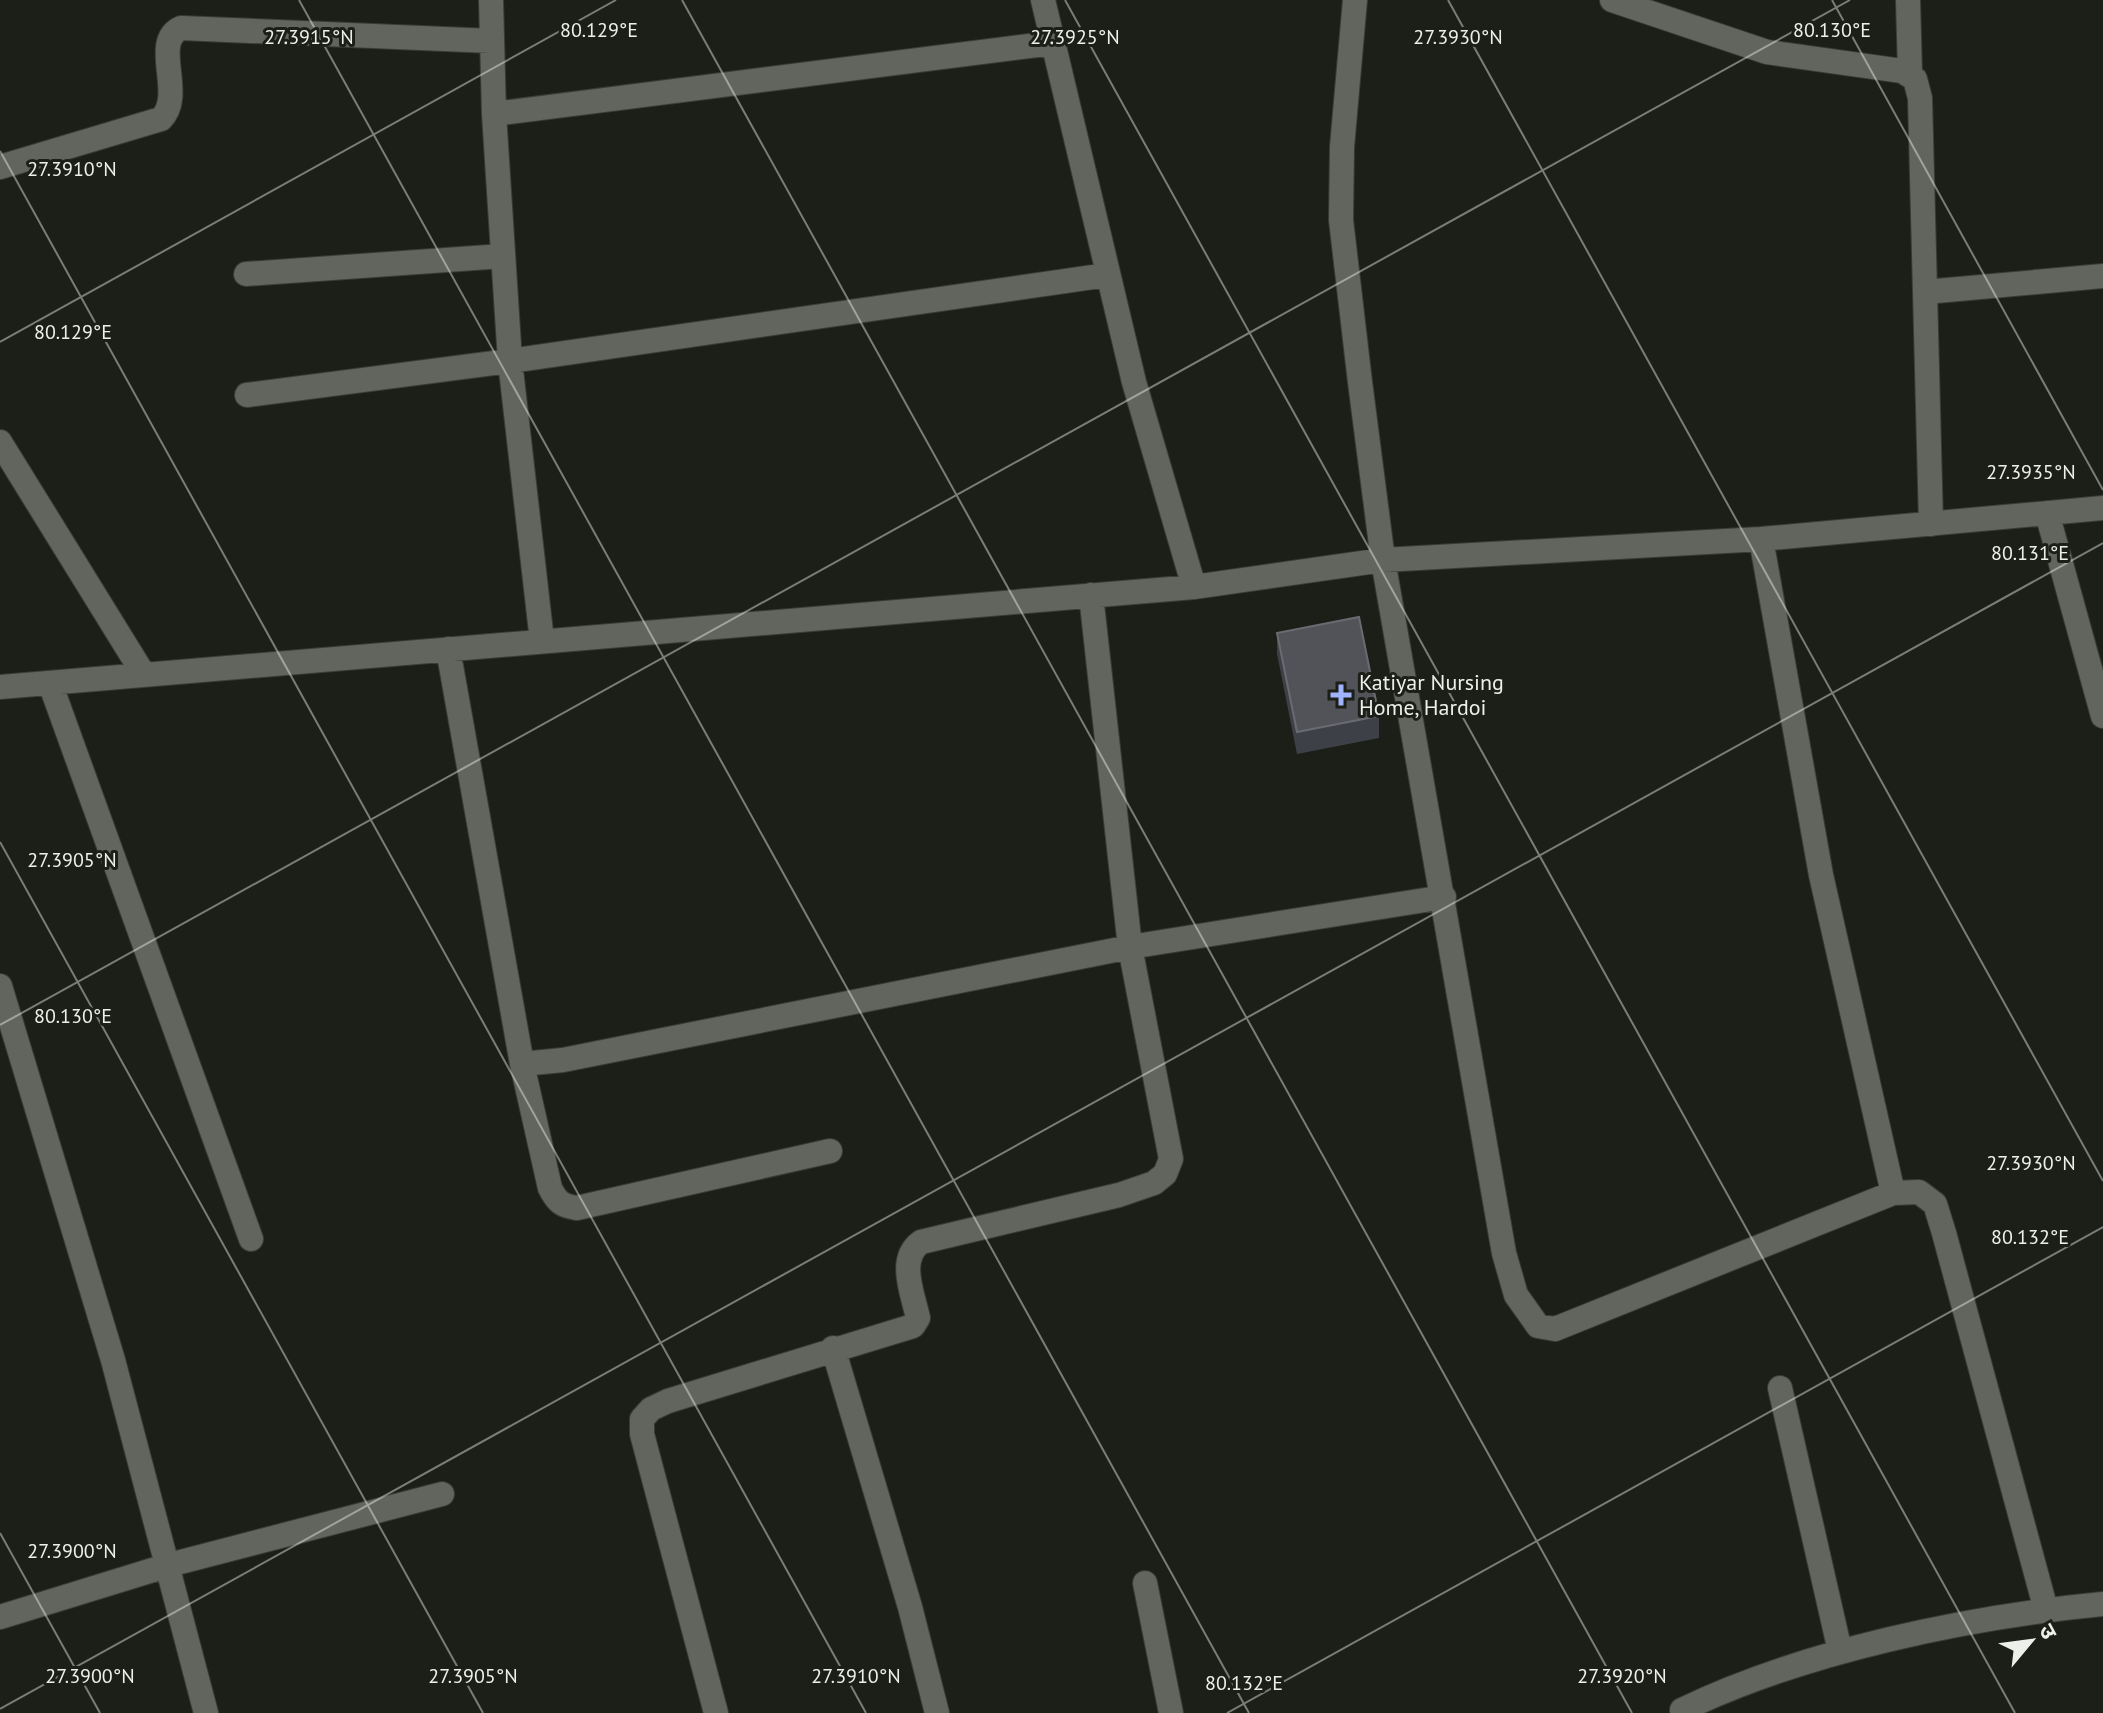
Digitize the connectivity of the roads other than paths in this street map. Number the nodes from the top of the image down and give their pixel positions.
1 (491, 0) edge
2 (1043, 0) edge
3 (1355, 0) edge
4 (1612, 0) edge
5 (1908, 0) edge
6 (492, 41) junction
7 (1053, 43) junction
8 (1910, 73) junction
9 (494, 114) junction
10 (0, 167) edge
11 (503, 256) junction
12 (246, 274) dead end
13 (1107, 275) junction
14 (2103, 276) edge
15 (1925, 292) junction
16 (510, 361) junction
17 (247, 395) dead end
18 (0, 442) edge
19 (2103, 508) edge
20 (2047, 513) junction
21 (1931, 524) junction
22 (1761, 539) junction
23 (1383, 560) junction
24 (1194, 587) junction
25 (1091, 595) junction
26 (542, 641) junction
27 (448, 649) junction
28 (144, 675) junction
29 (50, 683) junction
30 (0, 687) edge
31 (2103, 716) edge
32 (1444, 897) junction
33 (1130, 947) junction
34 (0, 986) edge
35 (522, 1064) junction
36 (830, 1151) dead end
37 (1893, 1193) junction
38 (251, 1239) dead end
39 (833, 1348) junction
40 (1780, 1388) dead end
41 (442, 1494) dead end
42 (169, 1565) junction
43 (1145, 1583) dead end
44 (2103, 1604) edge
45 (2046, 1610) junction
46 (0, 1617) edge
47 (1840, 1651) junction
48 (1682, 1710) dead end
49 (206, 1713) edge
50 (716, 1713) edge
51 (937, 1713) edge
52 (1171, 1713) edge

1 - 6 street
2 - 7 street
3 - 23 street
4 - 8 street
5 - 8 street
6 - 9 street
6 - 10 street
7 - 9 street
7 - 13 street
8 - 15 street
9 - 11 street
11 - 12 street
11 - 16 street
13 - 16 street
13 - 24 street
14 - 15 street
15 - 21 street
16 - 17 street
16 - 26 street
18 - 28 street
19 - 20 street
20 - 21 street
20 - 31 street
21 - 22 street
22 - 23 street
22 - 37 street
23 - 24 street
23 - 32 street
24 - 25 street
25 - 26 street
25 - 33 street
26 - 27 street
27 - 28 street
27 - 35 street
28 - 29 street
29 - 30 street
29 - 38 street
32 - 33 street
32 - 37 street
33 - 35 street
33 - 39 street
34 - 42 street
35 - 36 street
37 - 45 street
39 - 50 street
39 - 51 street
40 - 47 street
41 - 42 street
42 - 46 street
42 - 49 street
43 - 52 street
44 - 45 street
45 - 47 street
47 - 48 street

